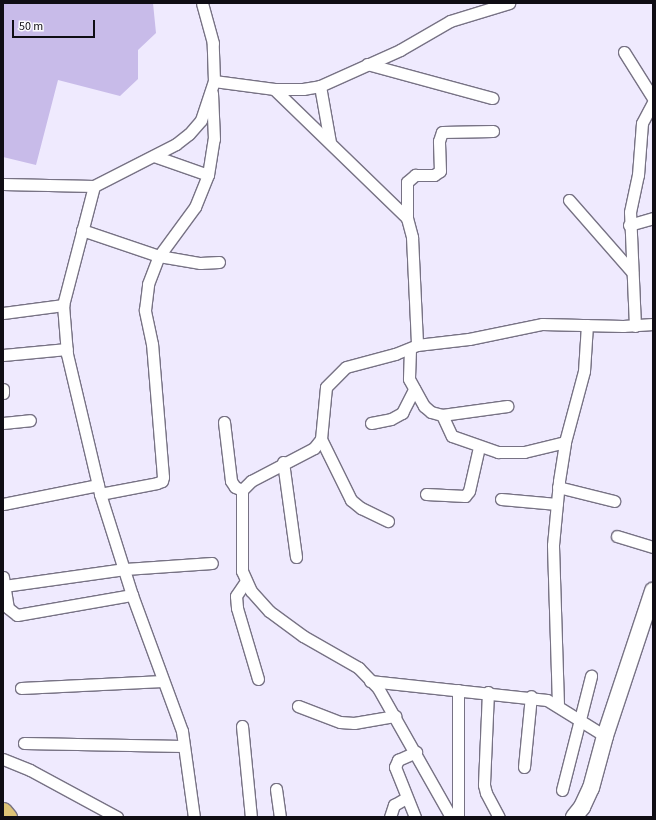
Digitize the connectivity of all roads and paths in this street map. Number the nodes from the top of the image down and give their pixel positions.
1 (202, 3) edge
2 (509, 3) edge
3 (624, 52) dead end
4 (367, 64) junction
5 (214, 81) junction
6 (320, 86) junction
7 (274, 88) junction
8 (212, 92) junction
9 (492, 98) dead end
10 (653, 98) edge
11 (653, 102) edge
12 (493, 131) dead end
13 (330, 142) junction
14 (154, 156) junction
15 (208, 174) junction
16 (3, 184) edge
17 (94, 186) junction
18 (570, 200) dead end
19 (407, 218) junction
20 (653, 218) edge
21 (629, 225) junction
22 (82, 230) junction
23 (159, 256) junction
24 (219, 262) dead end
25 (632, 272) junction
26 (63, 305) junction
27 (3, 313) edge
28 (653, 324) edge
29 (587, 325) junction
30 (635, 326) junction
31 (413, 347) junction
32 (67, 349) junction
33 (3, 355) edge
34 (3, 389) edge
35 (414, 389) junction
36 (3, 393) edge
37 (507, 406) dead end
38 (442, 415) junction
39 (30, 420) dead end
40 (224, 422) dead end
41 (3, 423) edge
42 (371, 423) dead end
43 (321, 439) junction
44 (565, 442) junction
45 (479, 447) junction
46 (282, 462) junction
47 (558, 488) junction
48 (99, 489) junction
49 (242, 490) junction
50 (426, 494) dead end
51 (501, 499) dead end
52 (614, 501) dead end
53 (3, 504) edge
54 (557, 504) junction
55 (388, 521) dead end
56 (617, 536) dead end
57 (653, 548) edge
58 (296, 557) dead end
59 (212, 563) dead end
60 (125, 569) junction
61 (4, 581) edge
62 (246, 581) junction
63 (653, 591) edge
64 (132, 595) junction
65 (591, 676) dead end
66 (258, 679) dead end
67 (163, 681) junction
68 (370, 681) junction
69 (21, 688) dead end
70 (458, 690) junction
71 (488, 692) junction
72 (531, 696) junction
73 (558, 705) junction
74 (298, 706) dead end
75 (395, 716) junction
76 (581, 721) junction
77 (242, 726) dead end
78 (605, 736) junction
79 (24, 743) dead end
80 (183, 746) junction
81 (416, 752) junction
82 (3, 759) edge
83 (524, 767) dead end
84 (276, 789) dead end
85 (562, 790) dead end
86 (406, 798) junction
87 (3, 811) edge
88 (8, 817) edge
89 (115, 817) edge
90 (194, 817) edge
91 (252, 817) edge
92 (280, 817) edge
93 (390, 817) edge
94 (415, 817) edge
95 (451, 817) edge
96 (458, 817) edge
97 (499, 817) edge
98 (574, 817) edge

1 - 5 street
2 - 4 street
3 - 10 street
4 - 6 street
4 - 9 street
5 - 7 street
5 - 8 street
6 - 7 street
6 - 13 street
7 - 13 street
8 - 14 street
8 - 15 street
11 - 21 street
12 - 19 street
13 - 19 street
14 - 15 street
14 - 17 street
15 - 23 street
16 - 17 street
17 - 22 street
18 - 25 street
19 - 31 street
20 - 21 street
21 - 25 street
22 - 23 street
22 - 26 street
23 - 24 street
23 - 48 street
25 - 30 street
26 - 27 street
26 - 32 street
28 - 30 street
29 - 30 street
29 - 31 street
29 - 44 street
31 - 35 street
31 - 43 street
32 - 33 street
32 - 48 street
34 - 36 street
35 - 38 street
35 - 42 street
37 - 38 street
38 - 45 street
39 - 41 street
40 - 49 street
43 - 46 street
43 - 55 street
44 - 45 street
44 - 47 street
45 - 50 street
46 - 49 street
46 - 58 street
47 - 52 street
47 - 54 street
48 - 53 street
48 - 60 street
49 - 62 street
51 - 54 street
54 - 73 street
56 - 57 street
59 - 60 street
60 - 61 street
60 - 64 street
61 - 64 street
62 - 66 street
62 - 68 street
63 - 78 street
64 - 67 street
65 - 76 street
67 - 69 street
67 - 80 street
68 - 70 street
68 - 75 street
70 - 71 street
70 - 96 street
71 - 72 street
71 - 97 street
72 - 73 street
72 - 83 street
73 - 76 street
74 - 75 street
75 - 81 street
76 - 78 street
76 - 85 street
77 - 91 street
78 - 98 street
79 - 80 street
80 - 90 street
81 - 86 street
81 - 95 street
82 - 89 street
84 - 92 street
86 - 93 street
86 - 94 street
87 - 88 main road

